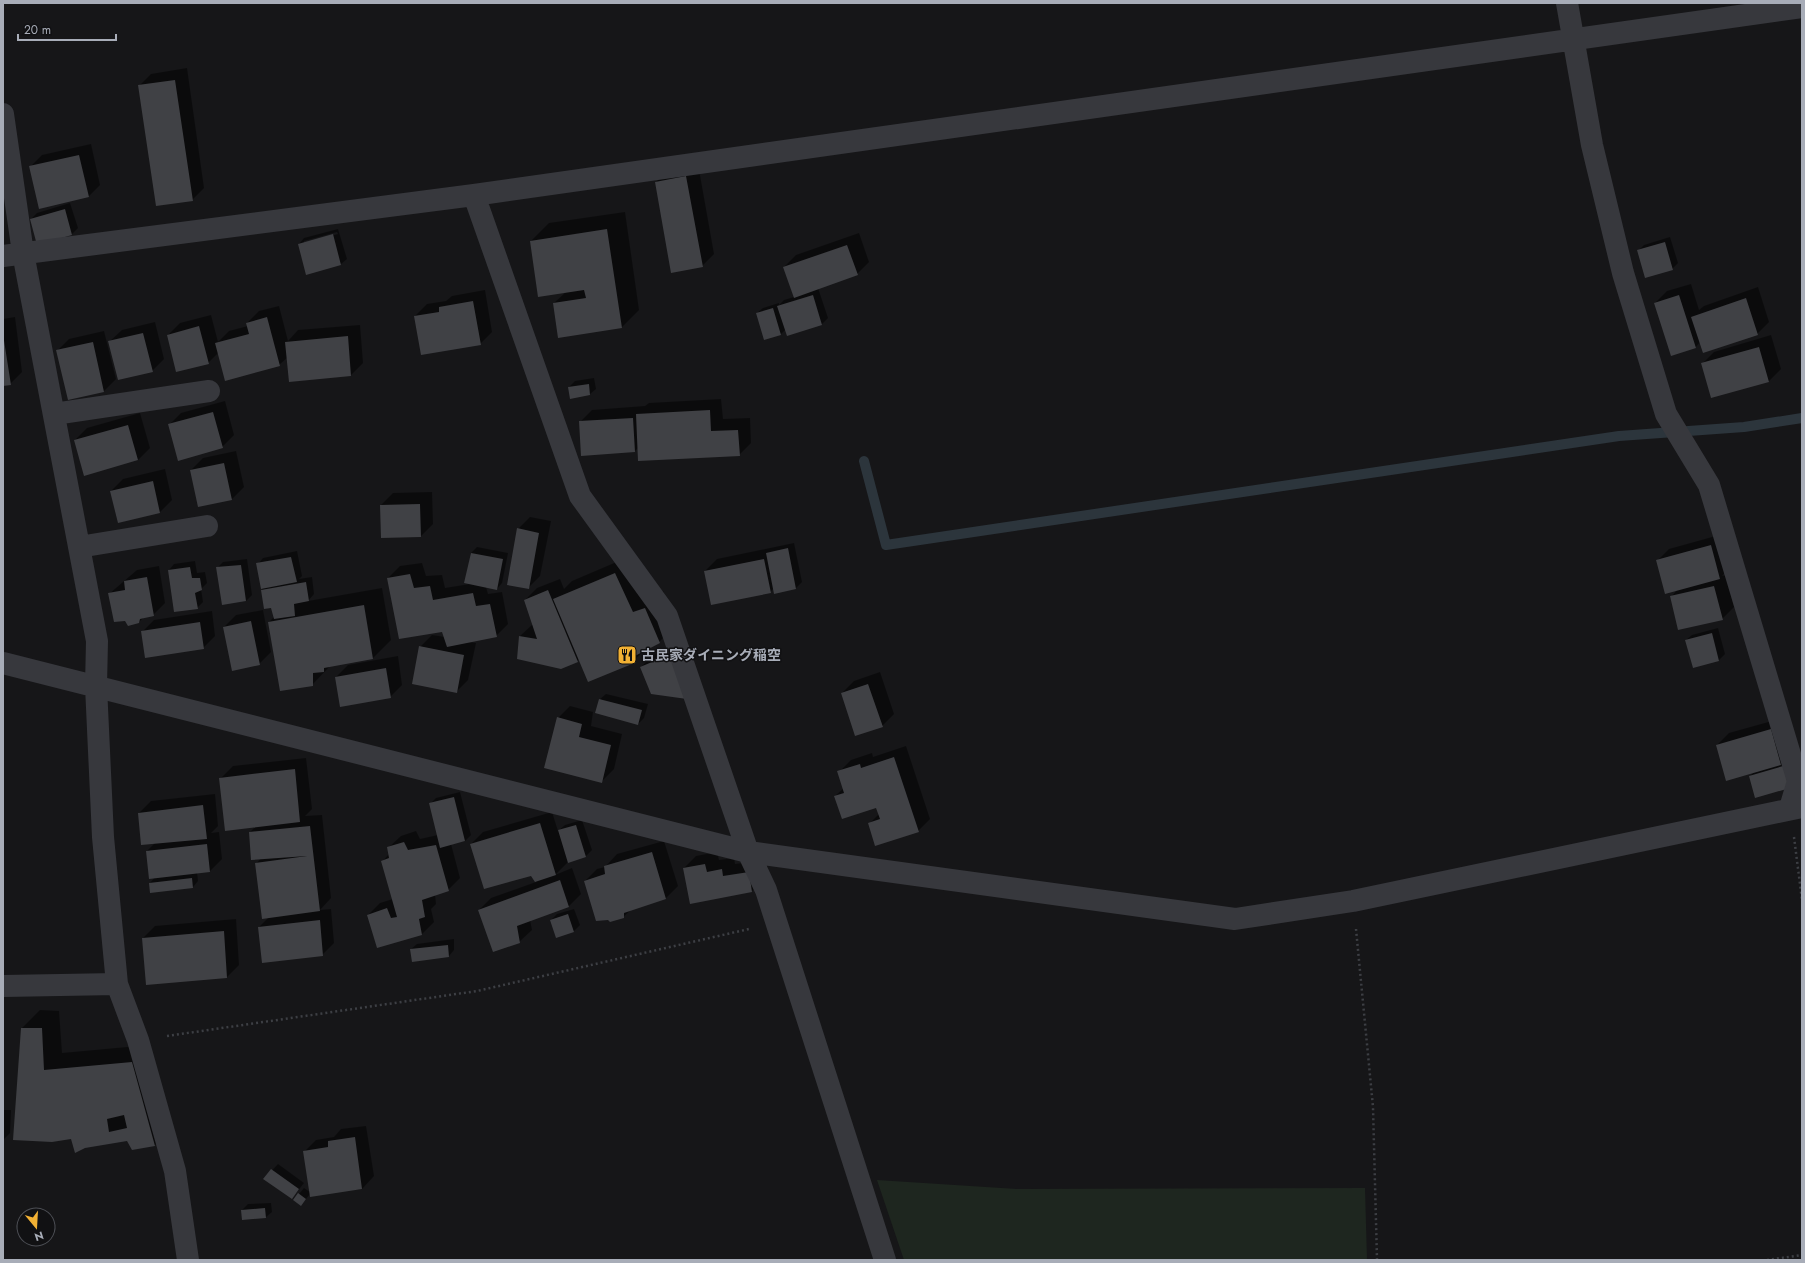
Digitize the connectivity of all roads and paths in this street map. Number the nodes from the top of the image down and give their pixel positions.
1 (1567, 3) edge
2 (1802, 7) edge
3 (1573, 38) junction
4 (3, 114) edge
5 (474, 195) junction
6 (13, 254) edge
7 (209, 391) dead end
8 (54, 414) junction
9 (207, 526) dead end
10 (79, 547) junction
11 (3, 663) edge
12 (96, 686) junction
13 (1796, 808) edge
14 (748, 852) junction
15 (1802, 900) edge
16 (1353, 901) junction
17 (775, 923) junction
18 (117, 984) junction
19 (3, 986) edge
20 (138, 1040) junction
21 (1802, 1255) edge
22 (188, 1260) edge
23 (885, 1260) edge
24 (1377, 1260) edge
25 (1767, 1260) edge

1 - 3 street
2 - 3 street
3 - 5 street
3 - 13 street
4 - 6 street
5 - 6 street
5 - 14 street
6 - 8 street
7 - 8 street
8 - 10 street
9 - 10 street
10 - 12 street
11 - 12 street
12 - 14 street
12 - 18 street
13 - 15 path
13 - 16 street
14 - 16 street
14 - 17 street
16 - 24 path
17 - 20 path
17 - 23 street
18 - 19 street
18 - 20 street
20 - 22 street
21 - 25 path

